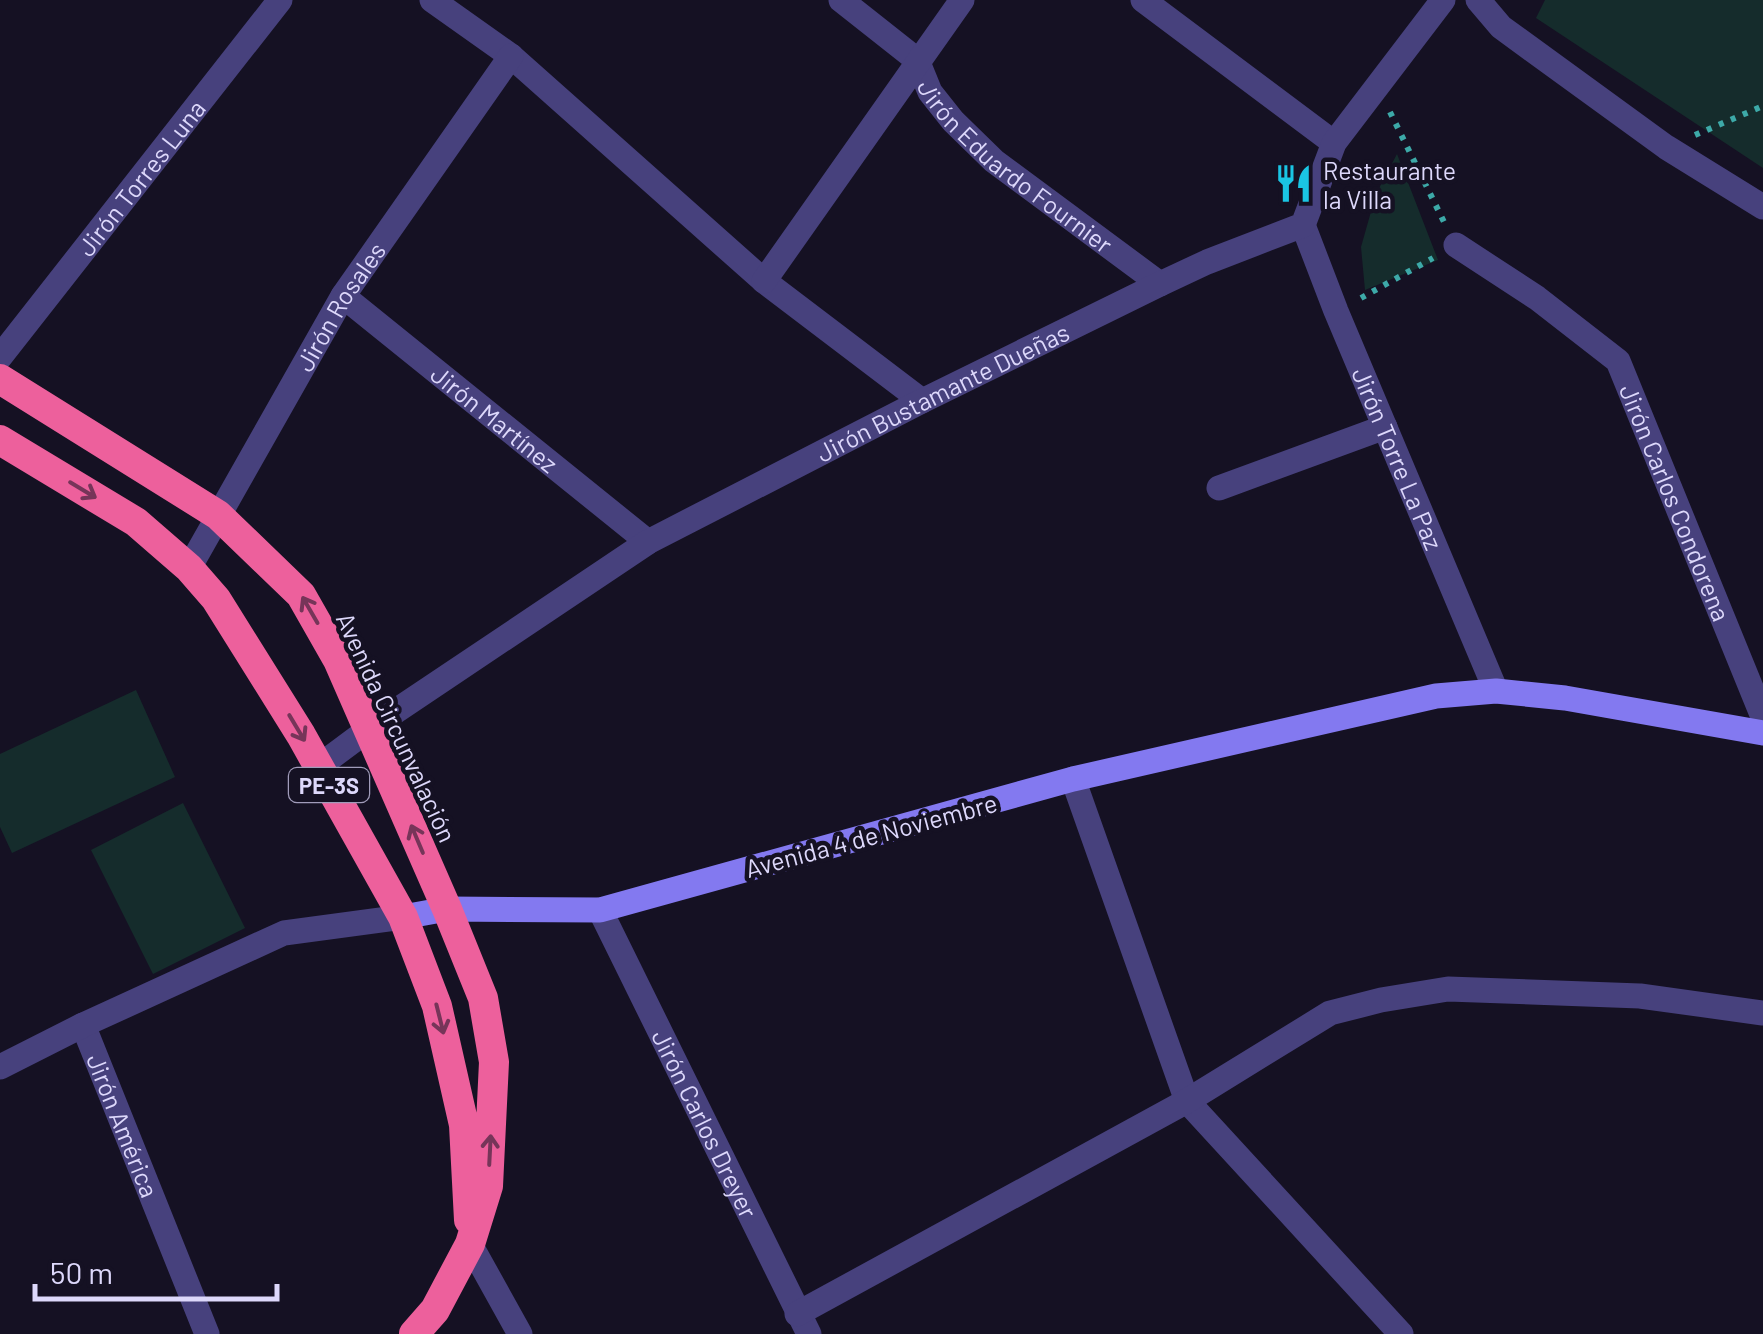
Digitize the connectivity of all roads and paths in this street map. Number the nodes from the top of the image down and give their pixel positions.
1 (280, 0) edge
2 (432, 0) edge
3 (841, 0) edge
4 (962, 0) edge
5 (1143, 0) edge
6 (1444, 0) edge
7 (1478, 0) edge
8 (511, 56) junction
9 (918, 60) junction
10 (1378, 88) junction
11 (1763, 106) edge
12 (1334, 144) junction
13 (1666, 147) junction
14 (1763, 208) edge
15 (1303, 225) junction
16 (1456, 245) junction
17 (764, 281) junction
18 (1160, 284) junction
19 (343, 296) junction
20 (1336, 312) junction
21 (0, 357) edge
22 (0, 379) edge
23 (922, 401) junction
24 (1385, 427) junction
25 (0, 440) edge
26 (1219, 488) dead end
27 (218, 515) junction
28 (648, 542) junction
29 (189, 568) junction
30 (1496, 691) junction
31 (1763, 717) edge
32 (369, 729) junction
33 (1763, 733) edge
34 (318, 767) junction
35 (1073, 779) junction
36 (447, 910) junction
37 (600, 910) junction
38 (403, 917) junction
39 (1763, 1013) edge
40 (82, 1026) junction
41 (0, 1067) edge
42 (1187, 1101) junction
43 (470, 1244) junction
44 (803, 1324) edge
45 (207, 1334) edge
46 (414, 1334) edge
47 (520, 1334) edge
48 (1401, 1334) edge

1 - 21 street, Jirón Torres Luna
2 - 8 street
3 - 9 street, Jirón Eduardo Fournier
4 - 9 street
5 - 12 street
6 - 10 street
7 - 13 street
8 - 17 street
8 - 19 street, Jirón Rosales
9 - 17 street
9 - 18 street, Jirón Eduardo Fournier
10 - 12 street
10 - 16 path
11 - 13 path
12 - 15 street
13 - 14 street
15 - 18 street, Jirón Bustamante Dueñas
15 - 20 street, Jirón Torre La Paz
16 - 20 path
16 - 31 street, Jirón Carlos Condorena
17 - 23 street
18 - 23 street, Jirón Bustamante Dueñas
19 - 27 street, Jirón Rosales
19 - 28 street, Jirón Martínez
20 - 24 street, Jirón Torre La Paz
22 - 27 highway, Avenida Circunvalación / PE-3S
23 - 28 street, Jirón Bustamante Dueñas
24 - 26 street
24 - 30 street, Jirón Torre La Paz
25 -> 29 highway, PE-3S
27 - 29 street, Jirón Rosales
32 -> 27 highway, Avenida Circunvalación / PE-3S
28 - 32 street, Jirón Bustamante Dueñas
29 -> 34 highway, PE-3S
30 - 33 street, Avenida 4 de Noviembre
30 - 35 street, Avenida 4 de Noviembre
32 - 34 street, Jirón Bustamante Dueñas
36 -> 32 highway, Avenida Circunvalación / PE-3S
34 - 38 highway, PE-3S
35 - 37 street, Avenida 4 de Noviembre
35 - 42 street
36 - 37 street, Avenida 4 de Noviembre
36 - 38 street, Avenida 4 de Noviembre
43 -> 36 highway, Avenida Circunvalación / PE-3S
37 - 44 street, Jirón Carlos Dreyer
38 - 40 street, Avenida 4 de Noviembre
38 -> 43 highway, PE-3S
39 - 42 street
40 - 41 street, Avenida 4 de Noviembre
40 - 45 street, Jirón América
42 - 44 street
42 - 48 street
43 - 46 highway, Avenida Circunvalación / PE-3S
43 - 47 street

